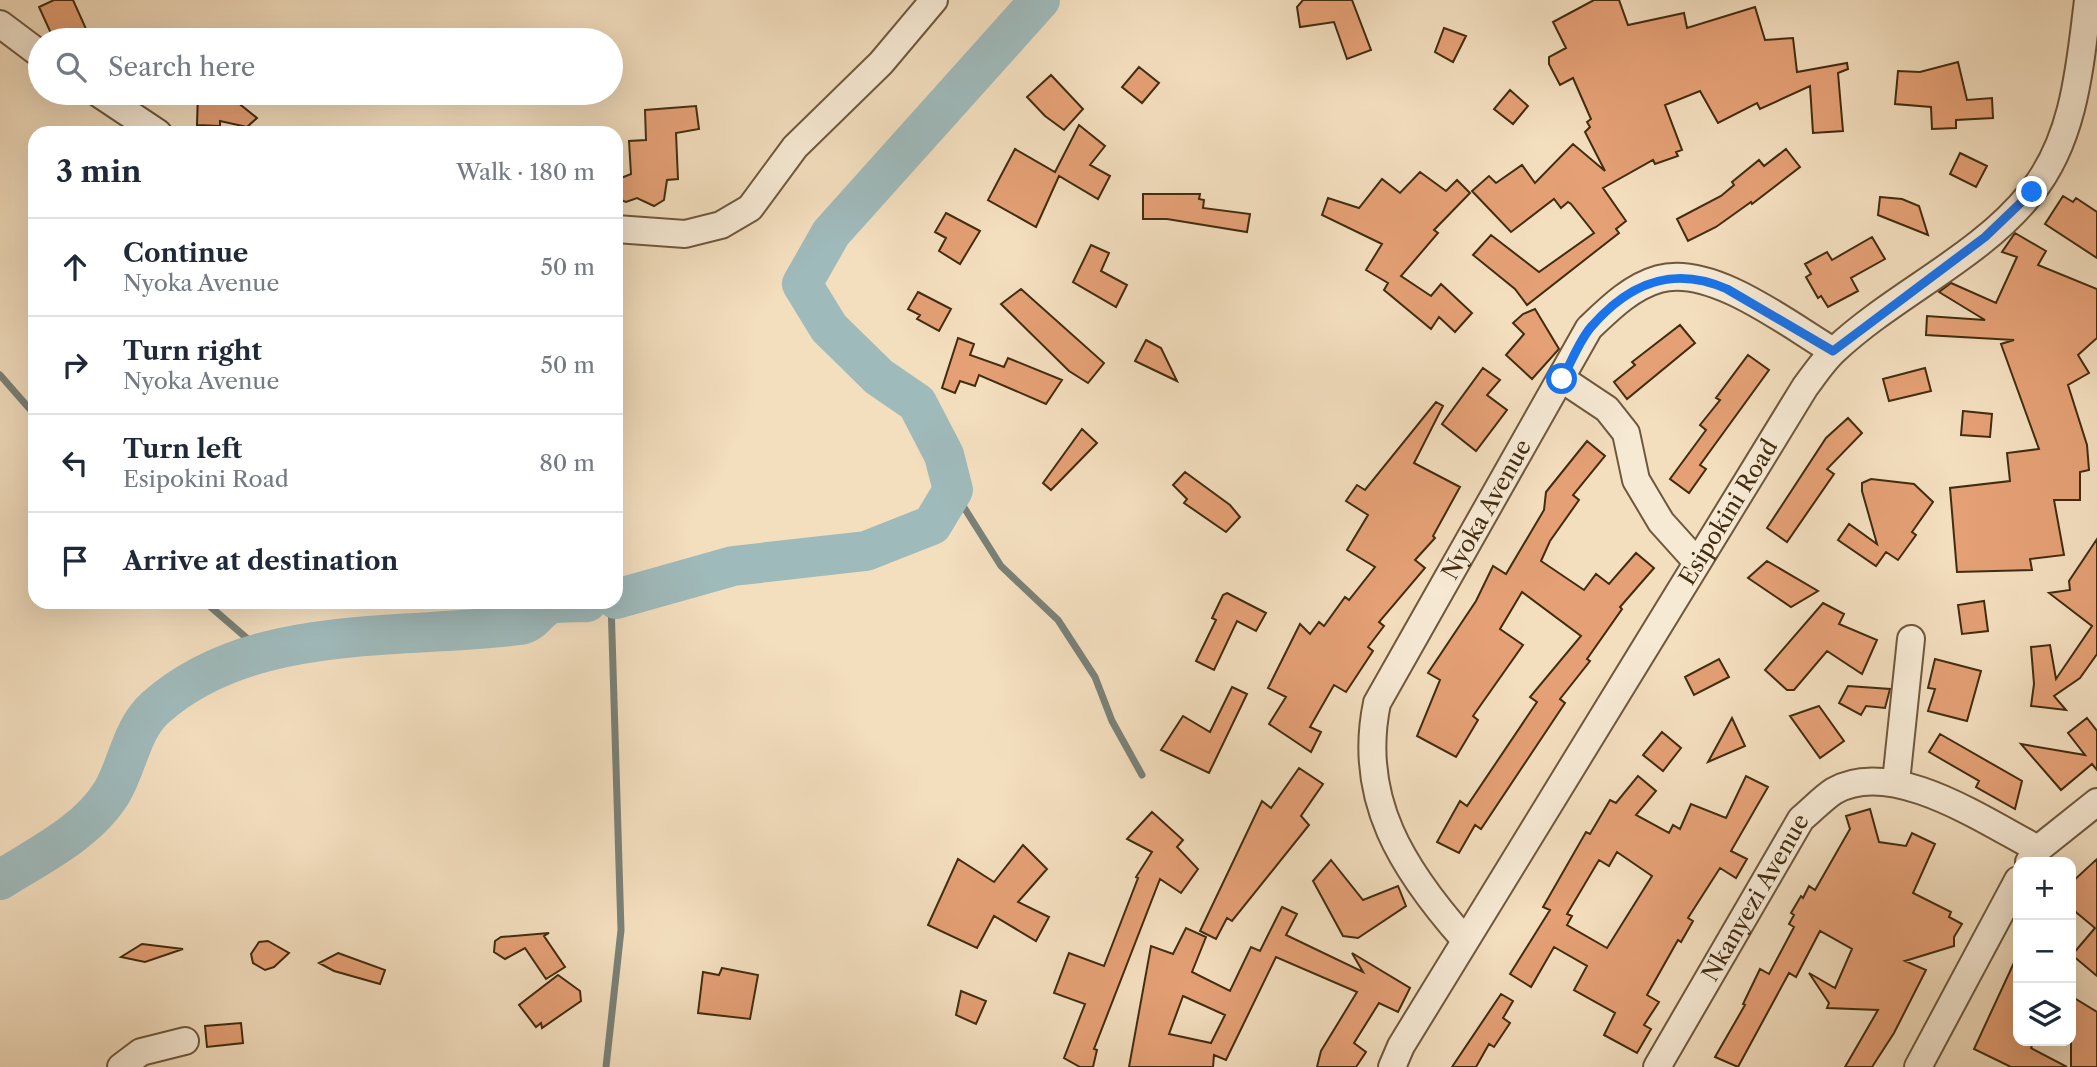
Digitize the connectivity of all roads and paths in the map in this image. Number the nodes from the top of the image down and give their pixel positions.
1 (934, 0) edge
2 (2088, 0) edge
3 (0, 24) edge
4 (28, 45) edge
5 (116, 105) edge
6 (148, 126) edge
7 (623, 230) edge
8 (1833, 351) junction
9 (1562, 379) junction
10 (1697, 562) junction
11 (1911, 639) dead end
12 (1896, 782) junction
13 (2097, 802) edge
14 (2033, 856) edge
15 (2013, 889) edge
16 (1465, 940) junction
17 (185, 1041) dead end
18 (121, 1067) edge
19 (1392, 1067) edge
20 (1657, 1067) edge
21 (1918, 1067) edge

1 - 7 street
2 - 8 street, Esipokini Road
3 - 4 street
5 - 6 street
8 - 9 street, Nyoka Avenue
8 - 10 street, Esipokini Road
9 - 10 street
9 - 16 street, Nyoka Avenue
10 - 16 street, Esipokini Road
11 - 12 street
12 - 14 street, Nkanyezi Avenue
12 - 20 street, Nkanyezi Avenue
13 - 14 street
15 - 21 street
16 - 19 street, Esipokini Road
17 - 18 street

